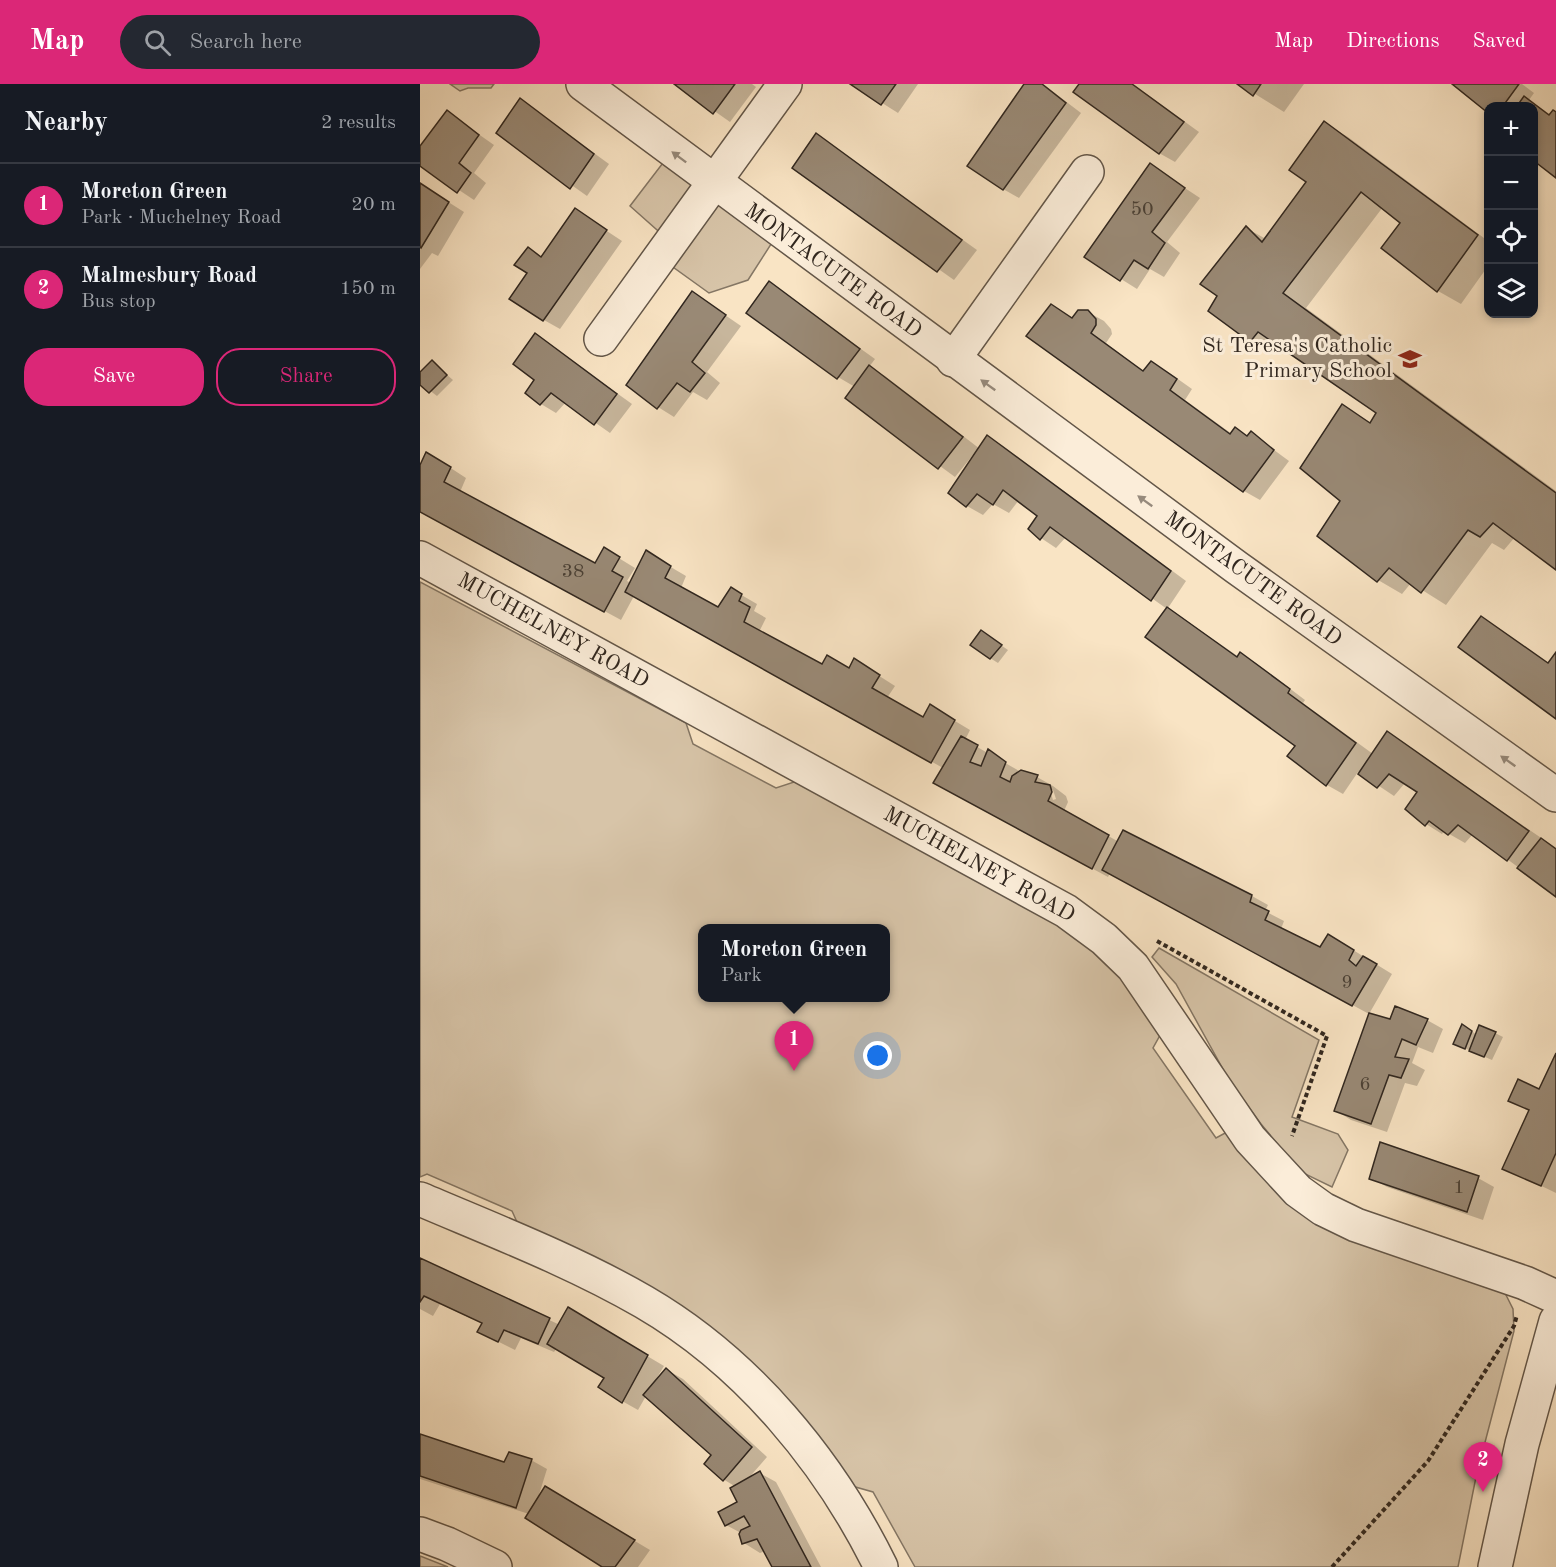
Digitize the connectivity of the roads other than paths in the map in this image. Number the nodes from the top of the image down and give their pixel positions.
1 (583, 84) edge
2 (785, 84) edge
3 (1087, 172) dead end
4 (714, 183) junction
5 (601, 339) dead end
6 (953, 360) junction
7 (420, 558) edge
8 (1556, 795) edge
9 (420, 1199) edge
10 (1556, 1297) edge
11 (1556, 1321) edge
12 (420, 1534) edge
13 (495, 1567) edge
14 (881, 1567) edge
15 (1496, 1567) edge

4 -> 1 street, MONTACUTE ROAD
2 - 4 street
3 - 6 street
4 - 5 street
4 - 6 street, MONTACUTE ROAD
8 -> 6 street, MONTACUTE ROAD
7 - 10 street, MUCHELNEY ROAD
9 - 14 street
11 - 15 street
12 - 13 street

